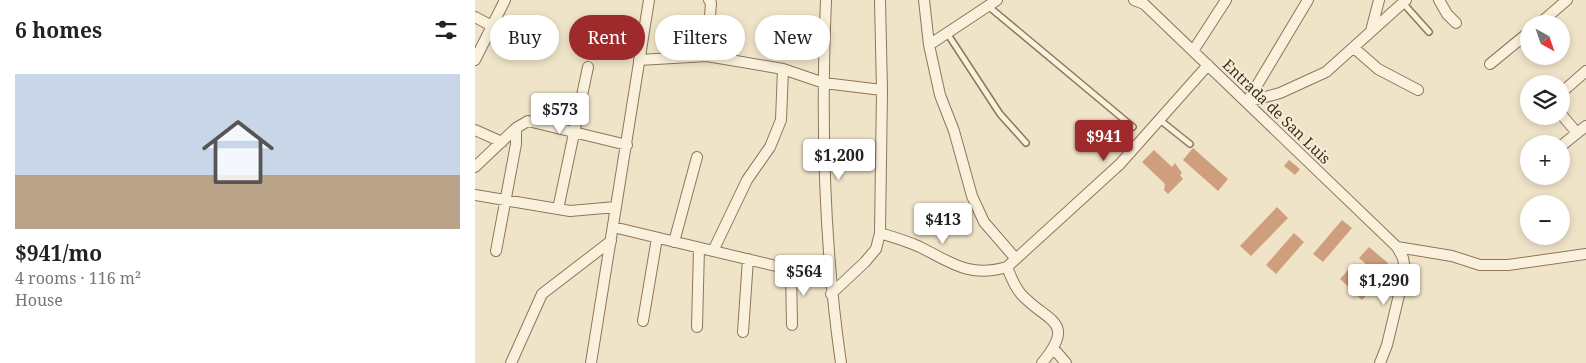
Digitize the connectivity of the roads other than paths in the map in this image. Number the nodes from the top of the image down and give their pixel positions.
1 (505, 0) edge
2 (649, 0) edge
3 (826, 0) edge
4 (880, 0) edge
5 (924, 0) edge
6 (1134, 0) edge
7 (1226, 0) edge
8 (1308, 0) edge
9 (1379, 0) edge
10 (1439, 0) edge
11 (1567, 0) edge
12 (712, 1) edge
13 (1145, 2) edge
14 (1404, 2) edge
15 (992, 3) edge
16 (498, 15) edge
17 (711, 15) edge
18 (1550, 15) edge
19 (475, 17) edge
20 (1456, 23) dead end
21 (645, 24) edge
22 (490, 25) edge
23 (490, 30) edge
24 (1371, 31) junction
25 (1429, 32) dead end
26 (947, 33) junction
27 (1520, 39) edge
28 (929, 45) junction
29 (1354, 48) junction
30 (1193, 51) junction
31 (475, 60) edge
32 (639, 60) edge
33 (732, 60) edge
34 (1490, 64) dead end
35 (1208, 65) junction
36 (588, 67) dead end
37 (783, 68) junction
38 (1586, 71) edge
39 (823, 83) junction
40 (1570, 85) edge
41 (882, 90) junction
42 (1418, 90) dead end
43 (1247, 102) junction
44 (1160, 120) junction
45 (1570, 125) edge
46 (1586, 126) edge
47 (1133, 127) dead end
48 (516, 128) junction
49 (475, 130) edge
50 (573, 132) junction
51 (1577, 134) junction
52 (1570, 139) edge
53 (502, 142) junction
54 (1026, 143) dead end
55 (1190, 144) dead end
56 (627, 145) junction
57 (697, 157) dead end
58 (475, 167) edge
59 (475, 195) edge
60 (506, 202) junction
61 (616, 207) junction
62 (558, 209) junction
63 (613, 227) junction
64 (879, 233) junction
65 (657, 238) junction
66 (611, 241) junction
67 (674, 242) junction
68 (1397, 247) junction
69 (699, 248) junction
70 (496, 251) dead end
71 (713, 251) junction
72 (1586, 254) edge
73 (1016, 259) junction
74 (747, 260) junction
75 (1007, 267) junction
76 (791, 270) junction
77 (830, 279) junction
78 (831, 294) junction
79 (643, 321) dead end
80 (792, 325) dead end
81 (697, 327) dead end
82 (743, 332) dead end
83 (1054, 349) junction
84 (511, 363) edge
85 (591, 363) edge
86 (841, 363) edge
87 (1042, 363) edge
88 (1066, 363) edge
89 (1380, 363) edge

1 - 16 street
2 - 21 street
3 - 39 street
4 - 41 street
5 - 28 street
6 - 13 street, Entrada de San Luis
7 - 30 street
8 - 43 street
9 - 24 street
10 - 20 street
11 - 18 street
12 - 17 street
13 - 30 street, Entrada de San Luis
14 - 24 street
14 - 25 lane
15 - 26 street
15 - 47 lane
19 - 22 street
23 - 31 street
24 - 29 street
26 - 28 street
26 - 54 lane
27 - 34 street
28 - 73 street
29 - 42 street
29 - 43 street
30 - 35 street, Entrada de San Luis
32 - 56 street
33 - 37 street
35 - 43 street, Entrada de San Luis
35 - 44 street
36 - 50 street
37 - 39 street
37 - 71 street
38 - 40 street
39 - 41 street
39 - 77 street
41 - 64 street
43 - 68 street, Entrada de San Luis
44 - 55 lane
44 - 73 street
45 - 51 street
46 - 51 street
48 - 50 street
48 - 53 street
48 - 60 street
49 - 53 street
50 - 56 street
50 - 62 street
51 - 52 street
53 - 58 street
56 - 61 street
57 - 67 street
59 - 60 street
60 - 62 street
60 - 70 street
61 - 62 street
61 - 63 street
63 - 65 street
63 - 66 street
64 - 75 street
64 - 78 street
65 - 67 street
65 - 79 street
66 - 84 street
66 - 85 street
67 - 69 street
68 - 72 street
68 - 89 street
69 - 71 street
69 - 81 street
71 - 74 street
73 - 75 street
74 - 76 street
74 - 82 street
75 - 83 street
76 - 77 street
76 - 80 street
77 - 78 street
78 - 86 street
83 - 87 street
83 - 88 street

